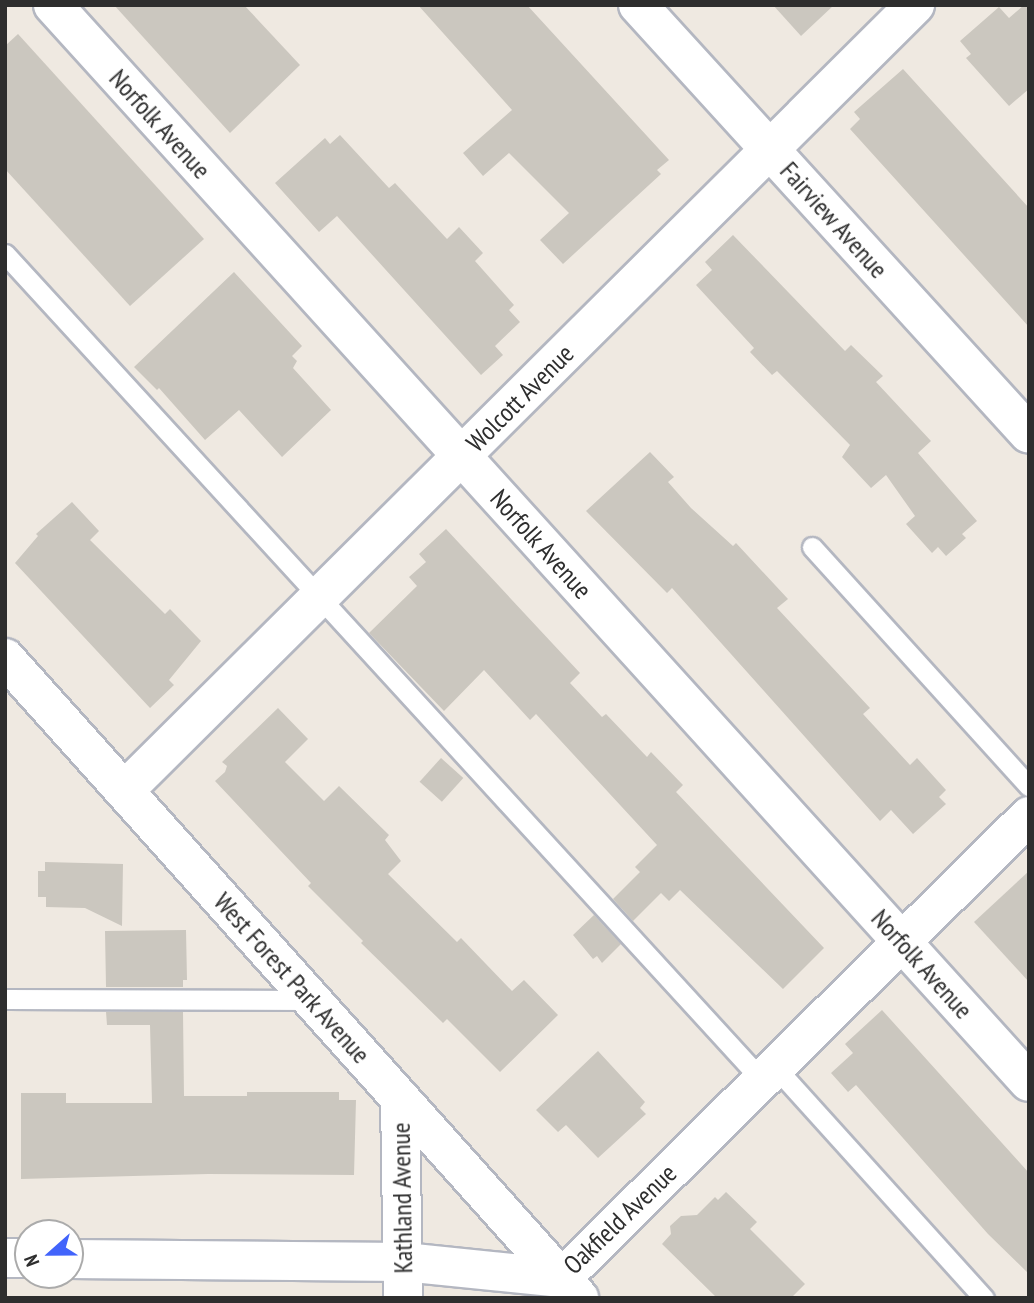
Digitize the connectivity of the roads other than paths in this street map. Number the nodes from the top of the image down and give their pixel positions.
1 (53, 5) edge
2 (638, 5) edge
3 (915, 5) edge
4 (770, 150) junction
5 (5, 254) edge
6 (1029, 434) edge
7 (461, 456) junction
8 (812, 547) dead end
9 (318, 599) junction
10 (5, 658) edge
11 (1029, 786) edge
12 (125, 790) junction
13 (1029, 816) edge
14 (902, 942) junction
15 (5, 999) edge
16 (313, 1000) junction
17 (769, 1073) junction
18 (1029, 1082) edge
19 (400, 1099) junction
20 (84, 1260) edge
21 (403, 1280) edge
22 (570, 1288) edge
23 (984, 1298) edge

1 - 7 street, Norfolk Avenue
2 - 4 street, Fairview Avenue
3 - 4 street, Wolcott Avenue
4 - 6 street, Fairview Avenue
4 - 7 street, Wolcott Avenue
5 - 9 lane
7 - 9 street, Wolcott Avenue
7 - 14 street, Norfolk Avenue
8 - 11 lane
9 - 12 street, Wolcott Avenue
9 - 17 lane
10 - 12 street, West Forest Park Avenue
12 - 16 street, West Forest Park Avenue
13 - 14 street, Oakfield Avenue
14 - 17 street, Oakfield Avenue
14 - 18 street, Norfolk Avenue
15 - 16 lane
16 - 19 street, West Forest Park Avenue
17 - 22 street, Oakfield Avenue
17 - 23 lane
19 - 21 street, Kathland Avenue
19 - 22 street, West Forest Park Avenue
20 - 21 street, Oakfield Avenue
21 - 22 street, Oakfield Avenue

